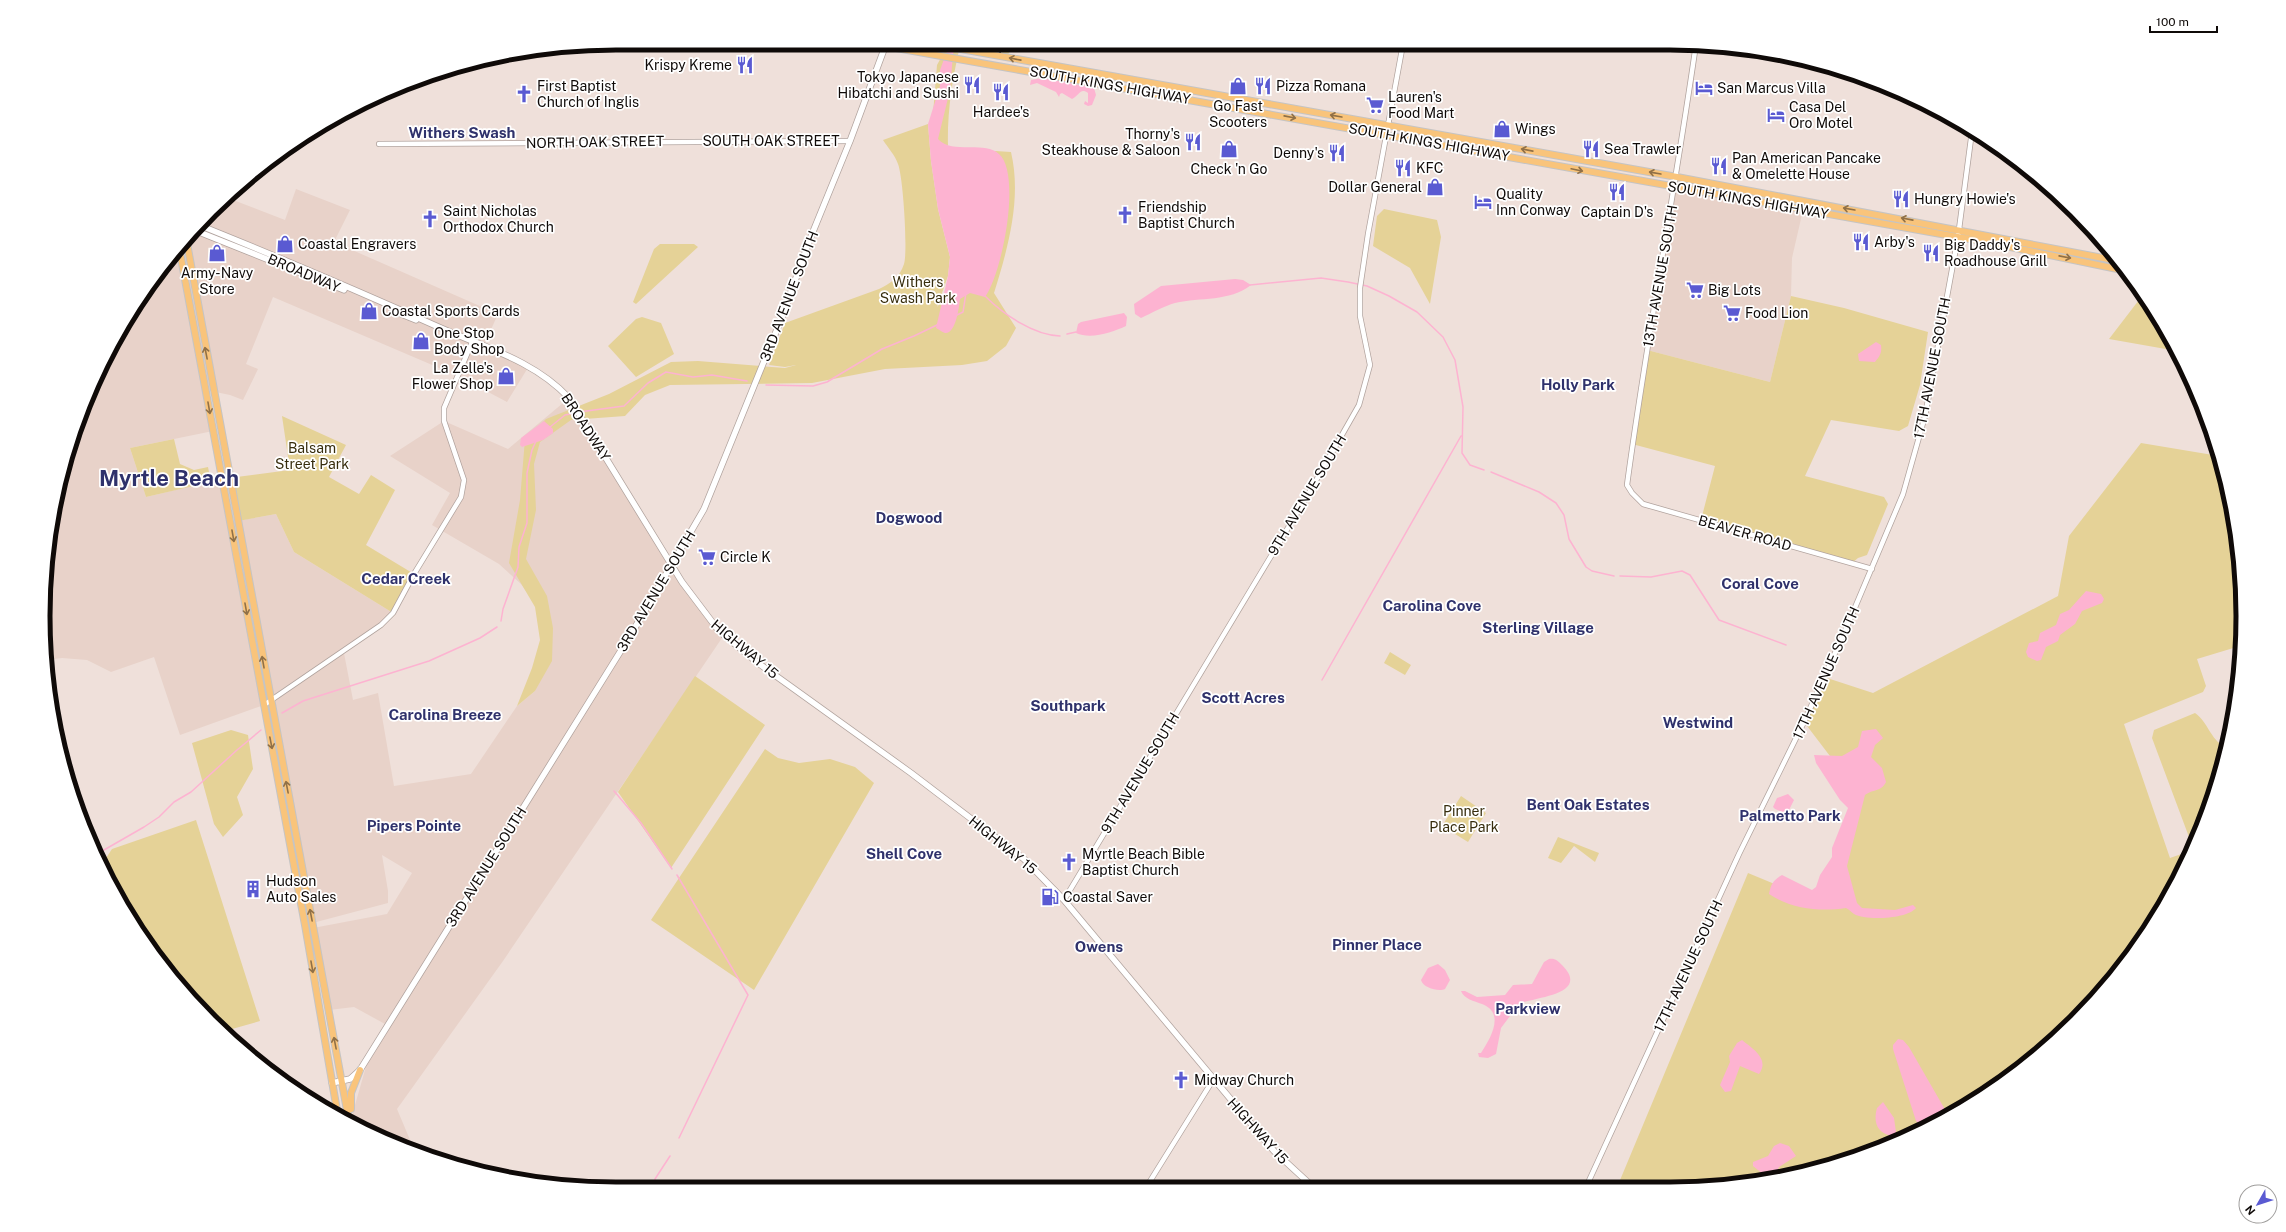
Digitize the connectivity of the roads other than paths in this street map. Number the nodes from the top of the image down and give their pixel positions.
1 (883, 50) edge
2 (917, 50) edge
3 (966, 50) edge
4 (1402, 50) edge
5 (1695, 51) edge
6 (1388, 125) junction
7 (1387, 135) junction
8 (1971, 137) edge
9 (692, 140) joint
10 (850, 141) junction
11 (379, 144) dead end
12 (1677, 177) junction
13 (1676, 188) junction
14 (205, 228) edge
15 (1958, 229) junction
16 (200, 232) edge
17 (1958, 237) junction
18 (187, 246) edge
19 (181, 254) edge
20 (2109, 259) edge
21 (2118, 270) edge
22 (435, 326) junction
23 (473, 340) junction
24 (1627, 485) joint
25 (672, 566) junction
26 (1872, 569) junction
27 (270, 700) junction
28 (264, 705) junction
29 (1064, 900) junction
30 (360, 1070) junction
31 (1213, 1080) junction
32 (343, 1081) junction
33 (332, 1083) junction
34 (337, 1108) edge
35 (349, 1114) edge
36 (349, 1115) edge
37 (1149, 1182) edge
38 (1307, 1182) edge
39 (1588, 1182) edge

1 - 10 main road, 3RD AVENUE SOUTH
2 -> 7 main road, SOUTH KINGS HIGHWAY
6 -> 3 main road, SOUTH KINGS HIGHWAY
4 - 6 street, 9TH AVENUE SOUTH
5 - 12 street, 13TH AVENUE SOUTH
6 - 7 street, 9TH AVENUE SOUTH
12 -> 6 main road, SOUTH KINGS HIGHWAY
7 -> 13 main road, SOUTH KINGS HIGHWAY
7 - 29 street, 9TH AVENUE SOUTH
8 - 15 street, 17TH AVENUE SOUTH
9 - 10 street, SOUTH OAK STREET
9 - 11 street, NORTH OAK STREET
10 - 25 main road, 3RD AVENUE SOUTH
12 - 13 street, 13TH AVENUE SOUTH
15 -> 12 main road, SOUTH KINGS HIGHWAY
13 - 17 main road, SOUTH KINGS HIGHWAY
13 - 24 street, 13TH AVENUE SOUTH
14 - 22 main road, BROADWAY
15 - 17 street, 17TH AVENUE SOUTH
15 - 20 main road, SOUTH KINGS HIGHWAY
16 - 22 main road, BROADWAY
17 -> 21 main road, SOUTH KINGS HIGHWAY
17 - 26 street, 17TH AVENUE SOUTH
27 -> 18 main road
19 -> 28 main road
22 - 23 main road, BROADWAY
23 - 25 main road, BROADWAY
23 - 27 street
24 - 26 street, BEAVER ROAD
25 - 29 main road, HIGHWAY 15
25 - 30 main road, 3RD AVENUE SOUTH
26 - 39 street, 17TH AVENUE SOUTH
27 - 28 street
32 -> 27 main road
28 -> 33 main road
29 - 31 main road, HIGHWAY 15
30 - 32 main road, 3RD AVENUE SOUTH
30 - 36 main road
31 - 37 street
31 - 38 main road, HIGHWAY 15
32 - 33 main road, 3RD AVENUE SOUTH
32 - 35 main road
33 - 34 main road

